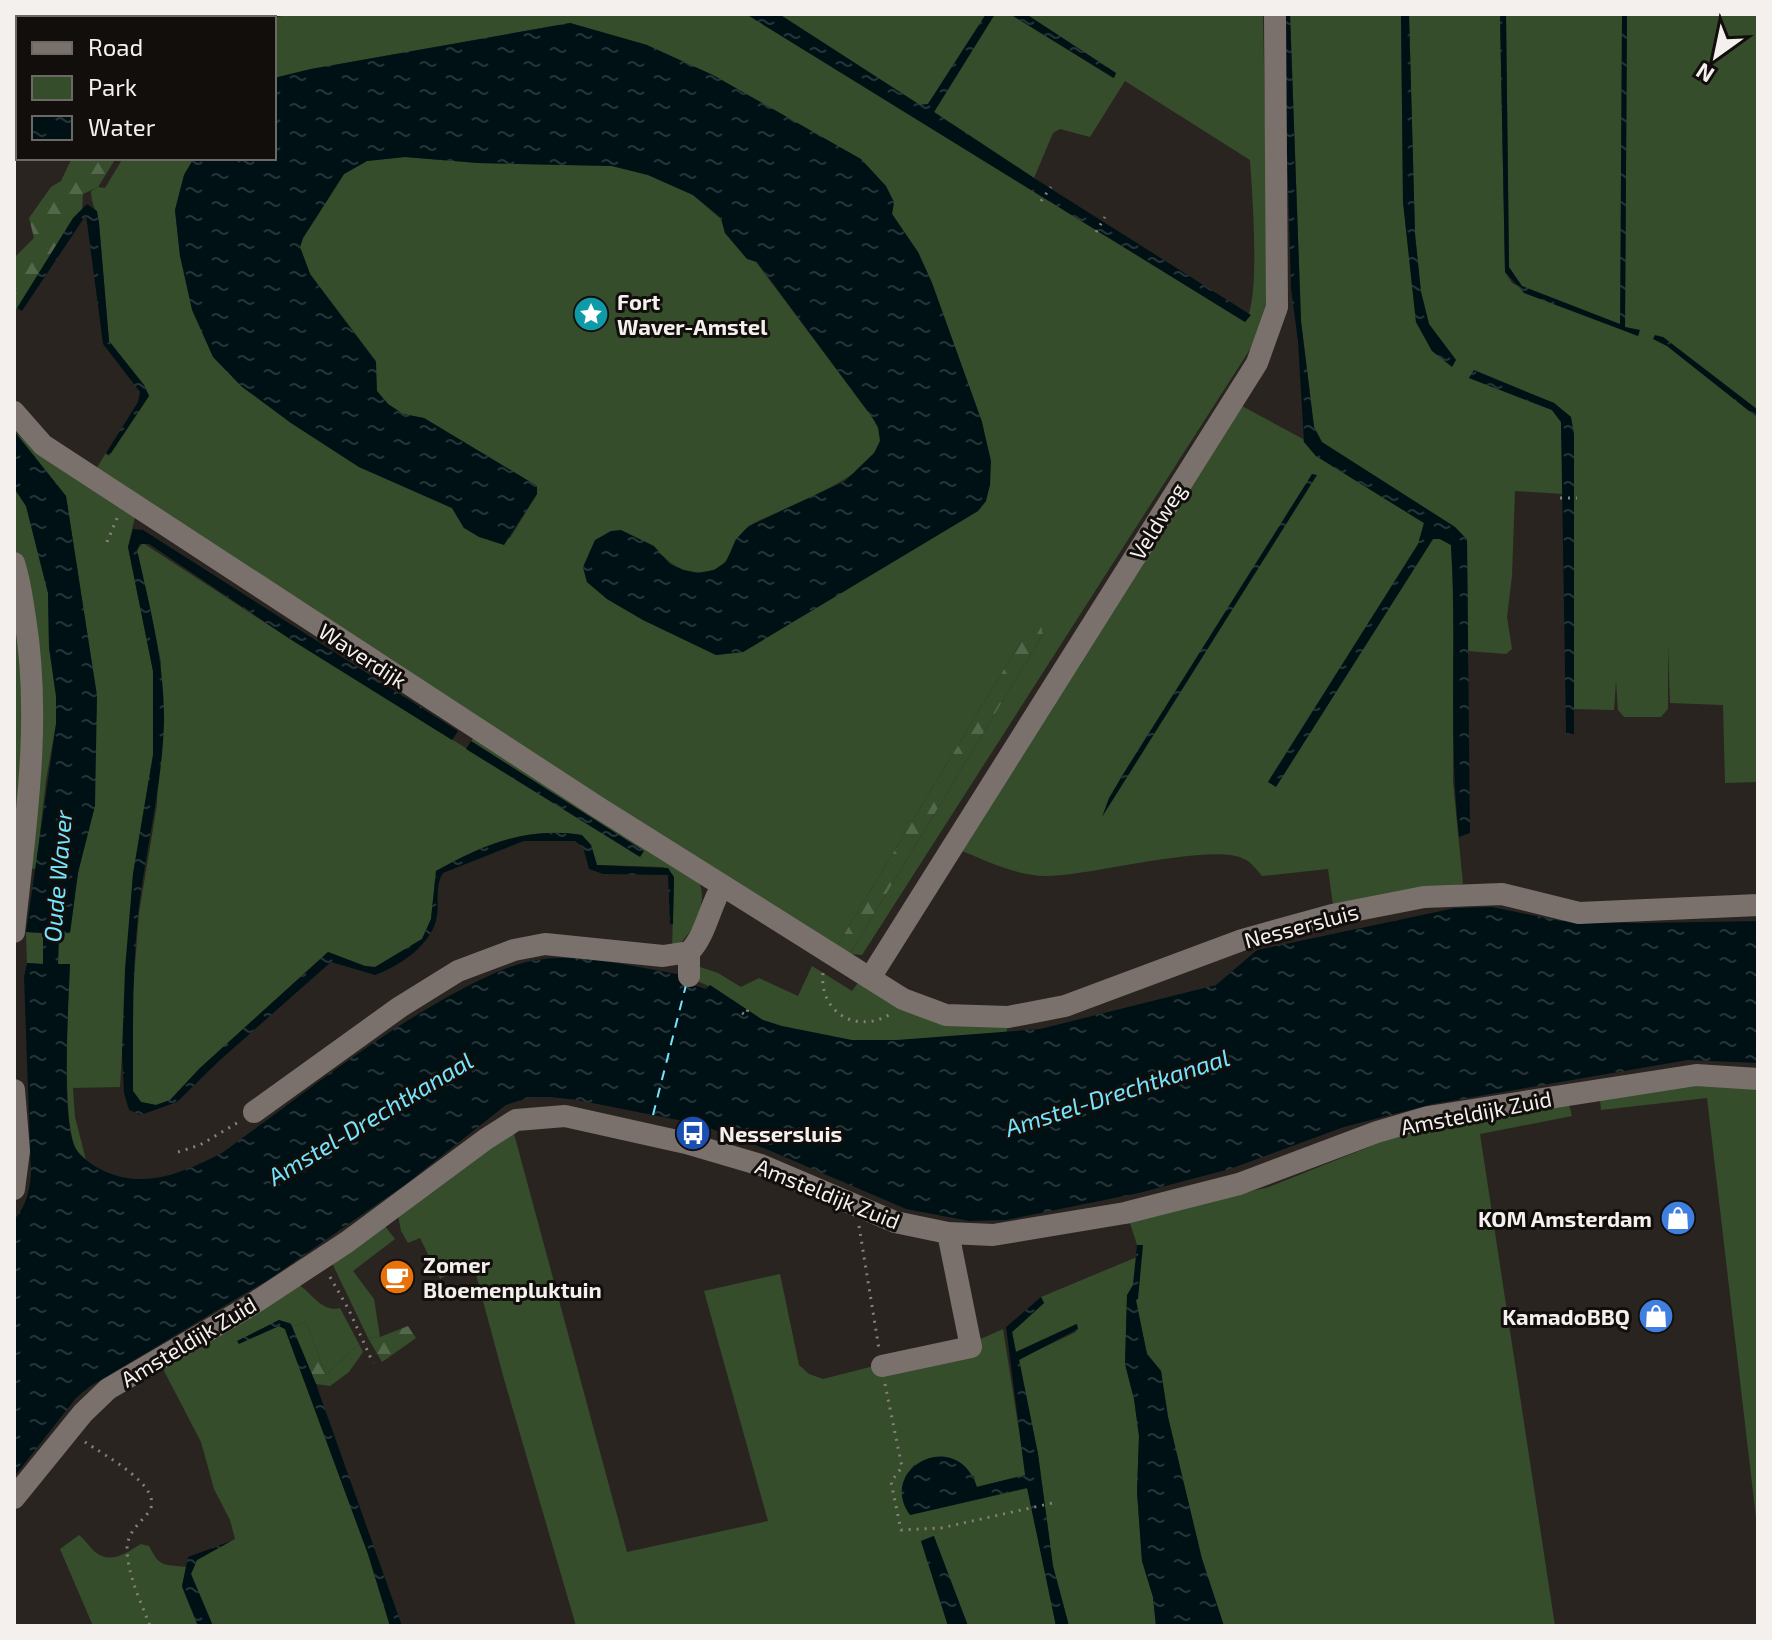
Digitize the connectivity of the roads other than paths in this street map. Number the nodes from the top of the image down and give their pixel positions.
1 (1275, 14) edge
2 (14, 412) edge
3 (14, 563) edge
4 (722, 886) junction
5 (1758, 905) edge
6 (14, 932) edge
7 (689, 952) junction
8 (689, 976) dead end
9 (870, 978) junction
10 (1758, 1079) edge
11 (14, 1090) edge
12 (254, 1112) road end
13 (14, 1189) edge
14 (948, 1233) junction
15 (882, 1366) road end
16 (14, 1498) edge

1 - 9 street, Veldweg
2 - 4 street, Waverdijk
3 - 6 street
4 - 7 street
4 - 9 street, Nessersluis
5 - 9 street, Nessersluis
7 - 8 street
7 - 12 street
10 - 14 street, Amsteldijk Zuid
11 - 13 street
14 - 15 street
14 - 16 street, Amsteldijk Zuid

